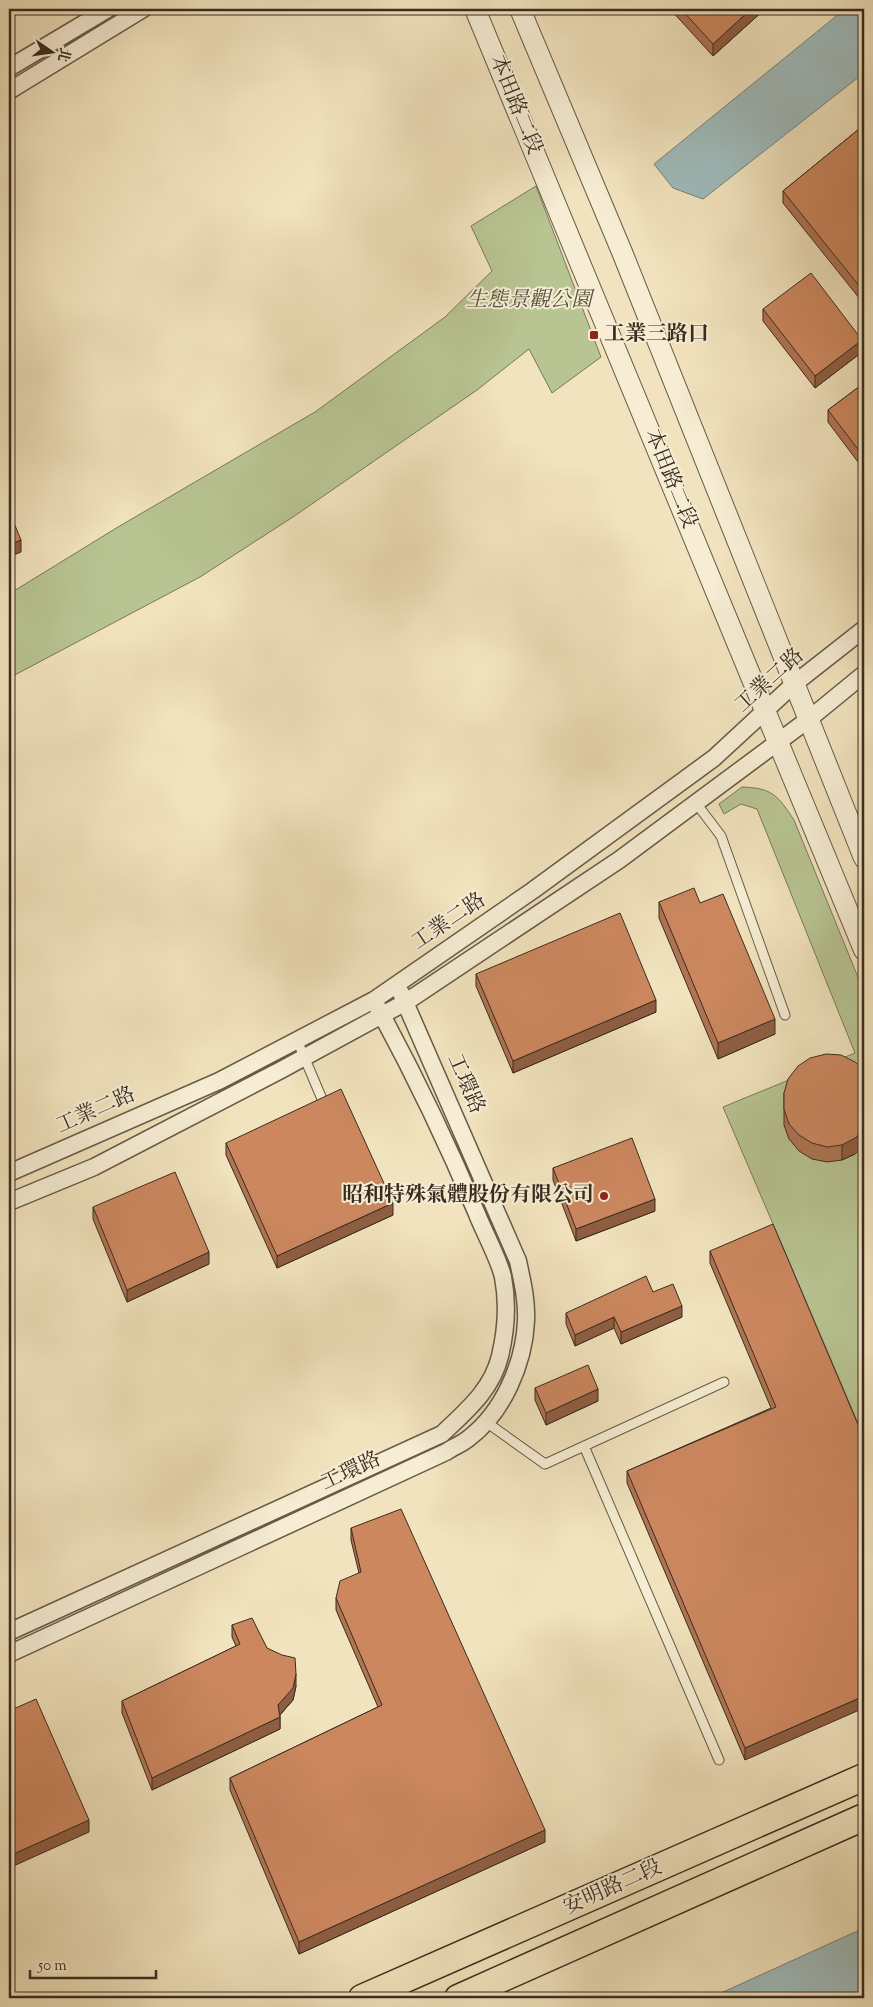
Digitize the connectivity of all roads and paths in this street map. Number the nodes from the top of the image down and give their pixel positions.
1 (108, 9) edge
2 (144, 9) edge
3 (476, 9) edge
4 (520, 9) edge
5 (9, 68) edge
6 (9, 91) edge
7 (864, 629) edge
8 (864, 674) edge
9 (794, 684) junction
10 (766, 711) junction
11 (809, 719) junction
12 (778, 742) junction
13 (696, 803) junction
14 (864, 858) edge
15 (537, 888) junction
16 (548, 907) junction
17 (864, 950) edge
18 (397, 984) junction
19 (374, 1000) junction
20 (406, 1002) junction
21 (382, 1015) junction
22 (785, 1015) dead end
23 (297, 1040) junction
24 (305, 1057) junction
25 (322, 1099) edge
26 (34, 1162) junction
27 (9, 1173) edge
28 (42, 1188) junction
29 (9, 1202) edge
30 (493, 1202) junction
31 (475, 1210) junction
32 (724, 1382) dead end
33 (470, 1408) junction
34 (486, 1422) junction
35 (584, 1446) junction
36 (276, 1510) junction
37 (284, 1526) junction
38 (208, 1541) junction
39 (215, 1558) junction
40 (131, 1576) junction
41 (140, 1593) junction
42 (9, 1632) edge
43 (11, 1647) edge
44 (719, 1760) dead end
45 (864, 1777) edge
46 (864, 1817) edge
47 (362, 1998) edge
48 (458, 1998) edge

1 - 5 street
2 - 6 street
3 - 10 street, 本田路二段
4 - 9 street, 本田路二段
7 - 9 street, 工業二路
8 - 11 street, 工業二路
9 - 10 street, 工業二路
9 - 11 street, 本田路二段
10 - 12 street, 本田路二段
10 - 15 street, 工業二路
11 - 12 street, 工業二路
11 - 14 street, 本田路二段
12 - 13 street, 工業二路
12 - 17 street, 本田路二段
13 - 16 street, 工業二路
13 - 22 lane
15 - 16 street
15 - 18 street, 工業二路
16 - 20 street, 工業二路
18 - 19 street, 工業二路
18 - 20 street, 工環路
19 - 21 street, 工環路
19 - 23 street, 工業二路
20 - 21 street, 工業二路
20 - 30 street, 工環路
21 - 24 street, 工業二路
21 - 31 street, 工環路
23 - 24 lane
23 - 26 street, 工業二路
24 - 25 lane
24 - 28 street, 工業二路
26 - 27 street, 工業二路
26 - 28 street
28 - 29 street, 工業二路
30 - 31 street
30 - 34 street, 工環路
31 - 33 street, 工環路
32 - 35 lane
33 - 34 street
33 - 36 street, 工環路
34 - 35 lane
34 - 37 street, 工環路
35 - 44 lane
36 - 37 street
36 - 38 street, 工環路
37 - 39 street, 工環路
38 - 39 street
38 - 40 street, 工環路
39 - 41 street, 工環路
40 - 41 street
40 - 42 street, 工環路
41 - 43 street, 工環路
45 - 47 main road, 安明路二段
46 - 48 main road, 安明路二段

